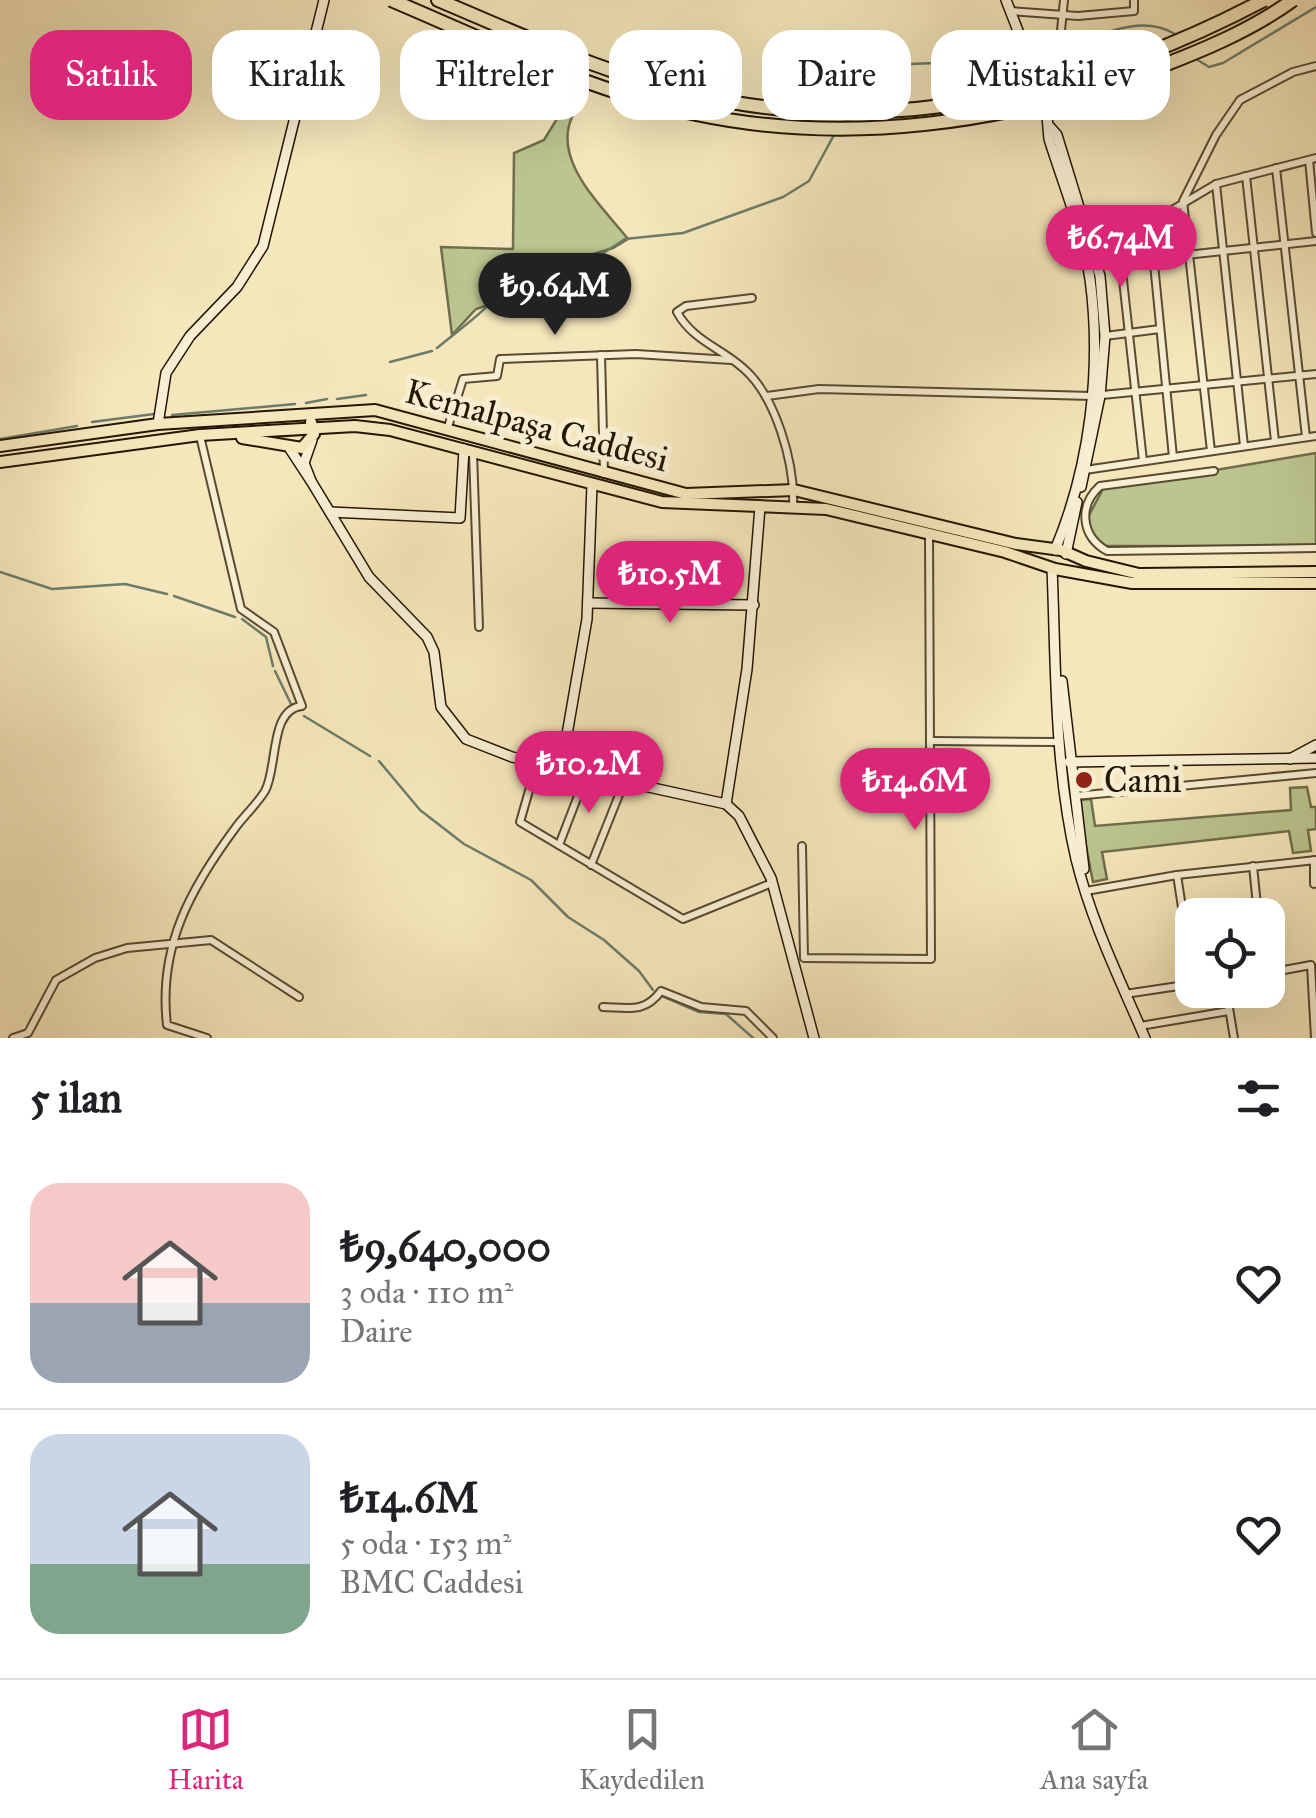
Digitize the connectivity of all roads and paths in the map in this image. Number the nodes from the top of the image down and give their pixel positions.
1 (324, 0) edge
2 (391, 0) edge
3 (438, 0) edge
4 (1006, 0) edge
5 (1064, 0) edge
6 (1134, 0) edge
7 (1264, 0) edge
8 (1294, 0) edge
9 (1010, 11) junction
10 (1063, 15) junction
11 (1017, 30) edge
12 (1061, 30) edge
13 (1316, 66) edge
14 (1313, 159) edge
15 (1276, 168) junction
16 (1246, 176) junction
17 (1216, 184) junction
18 (1314, 200) edge
19 (1183, 201) junction
20 (1150, 223) junction
21 (1316, 233) edge
22 (1117, 238) junction
23 (1316, 241) edge
24 (1285, 246) junction
25 (1256, 248) junction
26 (1092, 249) junction
27 (1224, 252) junction
28 (1190, 254) junction
29 (1154, 258) junction
30 (1121, 262) junction
31 (752, 298) dead end
32 (1160, 329) junction
33 (1128, 332) junction
34 (1105, 336) junction
35 (601, 355) junction
36 (731, 360) junction
37 (1316, 374) edge
38 (1299, 376) junction
39 (1268, 380) junction
40 (1237, 384) junction
41 (1201, 387) junction
42 (1167, 388) junction
43 (1135, 392) junction
44 (767, 396) junction
45 (1096, 396) junction
46 (297, 413) junction
47 (158, 424) junction
48 (448, 427) junction
49 (278, 430) junction
50 (222, 434) junction
51 (312, 434) junction
52 (200, 435) junction
53 (1316, 436) edge
54 (1306, 437) junction
55 (1275, 442) junction
56 (0, 446) edge
57 (1244, 446) junction
58 (288, 447) junction
59 (469, 450) junction
60 (1211, 451) junction
61 (1173, 457) junction
62 (1142, 461) junction
63 (0, 462) edge
64 (1082, 469) junction
65 (1214, 471) dead end
66 (604, 474) junction
67 (311, 481) junction
68 (592, 485) junction
69 (794, 490) junction
70 (793, 506) junction
71 (760, 507) junction
72 (330, 512) junction
73 (929, 532) junction
74 (1316, 548) edge
75 (1060, 552) junction
76 (1056, 567) junction
77 (1316, 572) edge
78 (1316, 583) edge
79 (588, 603) junction
80 (754, 605) junction
81 (479, 627) dead end
82 (932, 740) junction
83 (1058, 742) junction
84 (1316, 745) edge
85 (1316, 758) edge
86 (1288, 760) junction
87 (1069, 762) junction
88 (537, 763) junction
89 (562, 768) junction
90 (1316, 773) edge
91 (586, 775) junction
92 (624, 785) junction
93 (1074, 796) junction
94 (726, 804) junction
95 (559, 845) junction
96 (802, 846) dead end
97 (1315, 860) edge
98 (591, 865) junction
99 (1253, 866) junction
100 (1177, 874) junction
101 (772, 883) junction
102 (1314, 884) edge
103 (1086, 892) junction
104 (1181, 898) edge
105 (1256, 898) edge
106 (172, 942) junction
107 (1314, 966) edge
108 (1285, 971) edge
109 (1175, 987) edge
110 (1125, 994) junction
111 (299, 996) dead end
112 (603, 1007) dead end
113 (1229, 1008) edge
114 (1229, 1011) junction
115 (1140, 1026) junction
116 (13, 1038) edge
117 (208, 1038) edge
118 (773, 1038) edge
119 (814, 1038) edge
120 (1145, 1038) edge
121 (1234, 1038) edge
122 (1316, 1038) edge

1 - 47 street
2 - 8 highway, bridge
3 - 7 highway, bridge
4 - 9 street
5 - 10 street
6 - 10 street
9 - 10 street
9 - 11 street
10 - 12 street
13 - 19 street
14 - 15 street
14 - 18 street
15 - 16 street
15 - 24 street
16 - 17 street
16 - 25 street
17 - 19 street
17 - 27 street
18 - 21 street
19 - 20 street
19 - 28 street
20 - 22 street
20 - 29 street
22 - 26 street
22 - 30 street
23 - 24 street
24 - 25 street
24 - 38 street
25 - 27 street
25 - 39 street
26 - 34 street
26 - 45 street
27 - 28 street
27 - 40 street
28 - 29 street
28 - 41 street
29 - 30 street
29 - 32 street
30 - 33 street
31 - 36 street
32 - 33 street
32 - 42 street
33 - 34 street
33 - 43 street
34 - 45 street
35 - 36 street
35 - 48 street
35 - 66 street
36 - 44 street
37 - 38 street
38 - 39 street
38 - 54 street
39 - 40 street
39 - 55 street
40 - 41 street
40 - 57 street
41 - 42 street
41 - 60 street
42 - 43 street
42 - 61 street
43 - 45 street
43 - 62 street
44 - 45 street
44 - 69 street
45 - 64 street
46 - 47 main road, Kemalpaşa Caddesi
46 - 48 main road, Kemalpaşa Caddesi
46 - 49 main road
46 - 51 main road
47 - 56 main road, Kemalpaşa Caddesi
48 - 66 main road, Kemalpaşa Caddesi
49 - 50 main road, Kemalpaşa Caddesi
49 - 51 main road, Kemalpaşa Caddesi
49 - 58 main road
50 - 52 main road, Kemalpaşa Caddesi
50 - 58 main road
51 - 58 main road
51 - 59 main road, Kemalpaşa Caddesi
51 - 67 street
52 - 63 main road, Kemalpaşa Caddesi
52 - 106 street
53 - 54 street
54 - 55 street
55 - 57 street
57 - 60 street
58 - 67 street
59 - 68 main road, Kemalpaşa Caddesi
59 - 72 street
59 - 81 street
60 - 61 street
61 - 62 street
62 - 64 street
64 - 75 street
64 - 75 street
65 - 74 street
66 - 69 main road, Kemalpaşa Caddesi
67 - 72 street
68 - 71 main road, Kemalpaşa Caddesi
68 - 79 street
69 - 70 street
69 - 75 main road, Kemalpaşa Caddesi
70 - 71 main road, Kemalpaşa Caddesi
70 - 73 main road, Kemalpaşa Caddesi
71 - 80 street
72 - 88 street
73 - 76 main road, Kemalpaşa Caddesi
73 - 82 street
75 - 76 main road
75 - 76 main road
75 - 77 main road, Kemalpaşa Caddesi
76 - 78 main road, Kemalpaşa Caddesi
76 - 83 street
76 - 87 street
79 - 80 street
79 - 89 street
80 - 94 street
82 - 83 street
82 - 96 street
83 - 103 street
84 - 86 street
85 - 86 street
86 - 87 street
87 - 93 street
88 - 89 street
88 - 95 street
89 - 91 street
90 - 93 street
91 - 92 street
91 - 95 street
92 - 94 street
92 - 98 street
93 - 103 street
94 - 101 street
95 - 98 street
97 - 99 street
97 - 102 street
98 - 101 street
99 - 100 street
99 - 105 street
100 - 103 street
100 - 104 street
101 - 119 street
103 - 110 street
106 - 111 street
106 - 116 street
106 - 117 street
107 - 108 street
107 - 122 street
109 - 110 street
110 - 115 street
112 - 118 street
113 - 114 street
114 - 115 street
114 - 121 street
115 - 120 street

